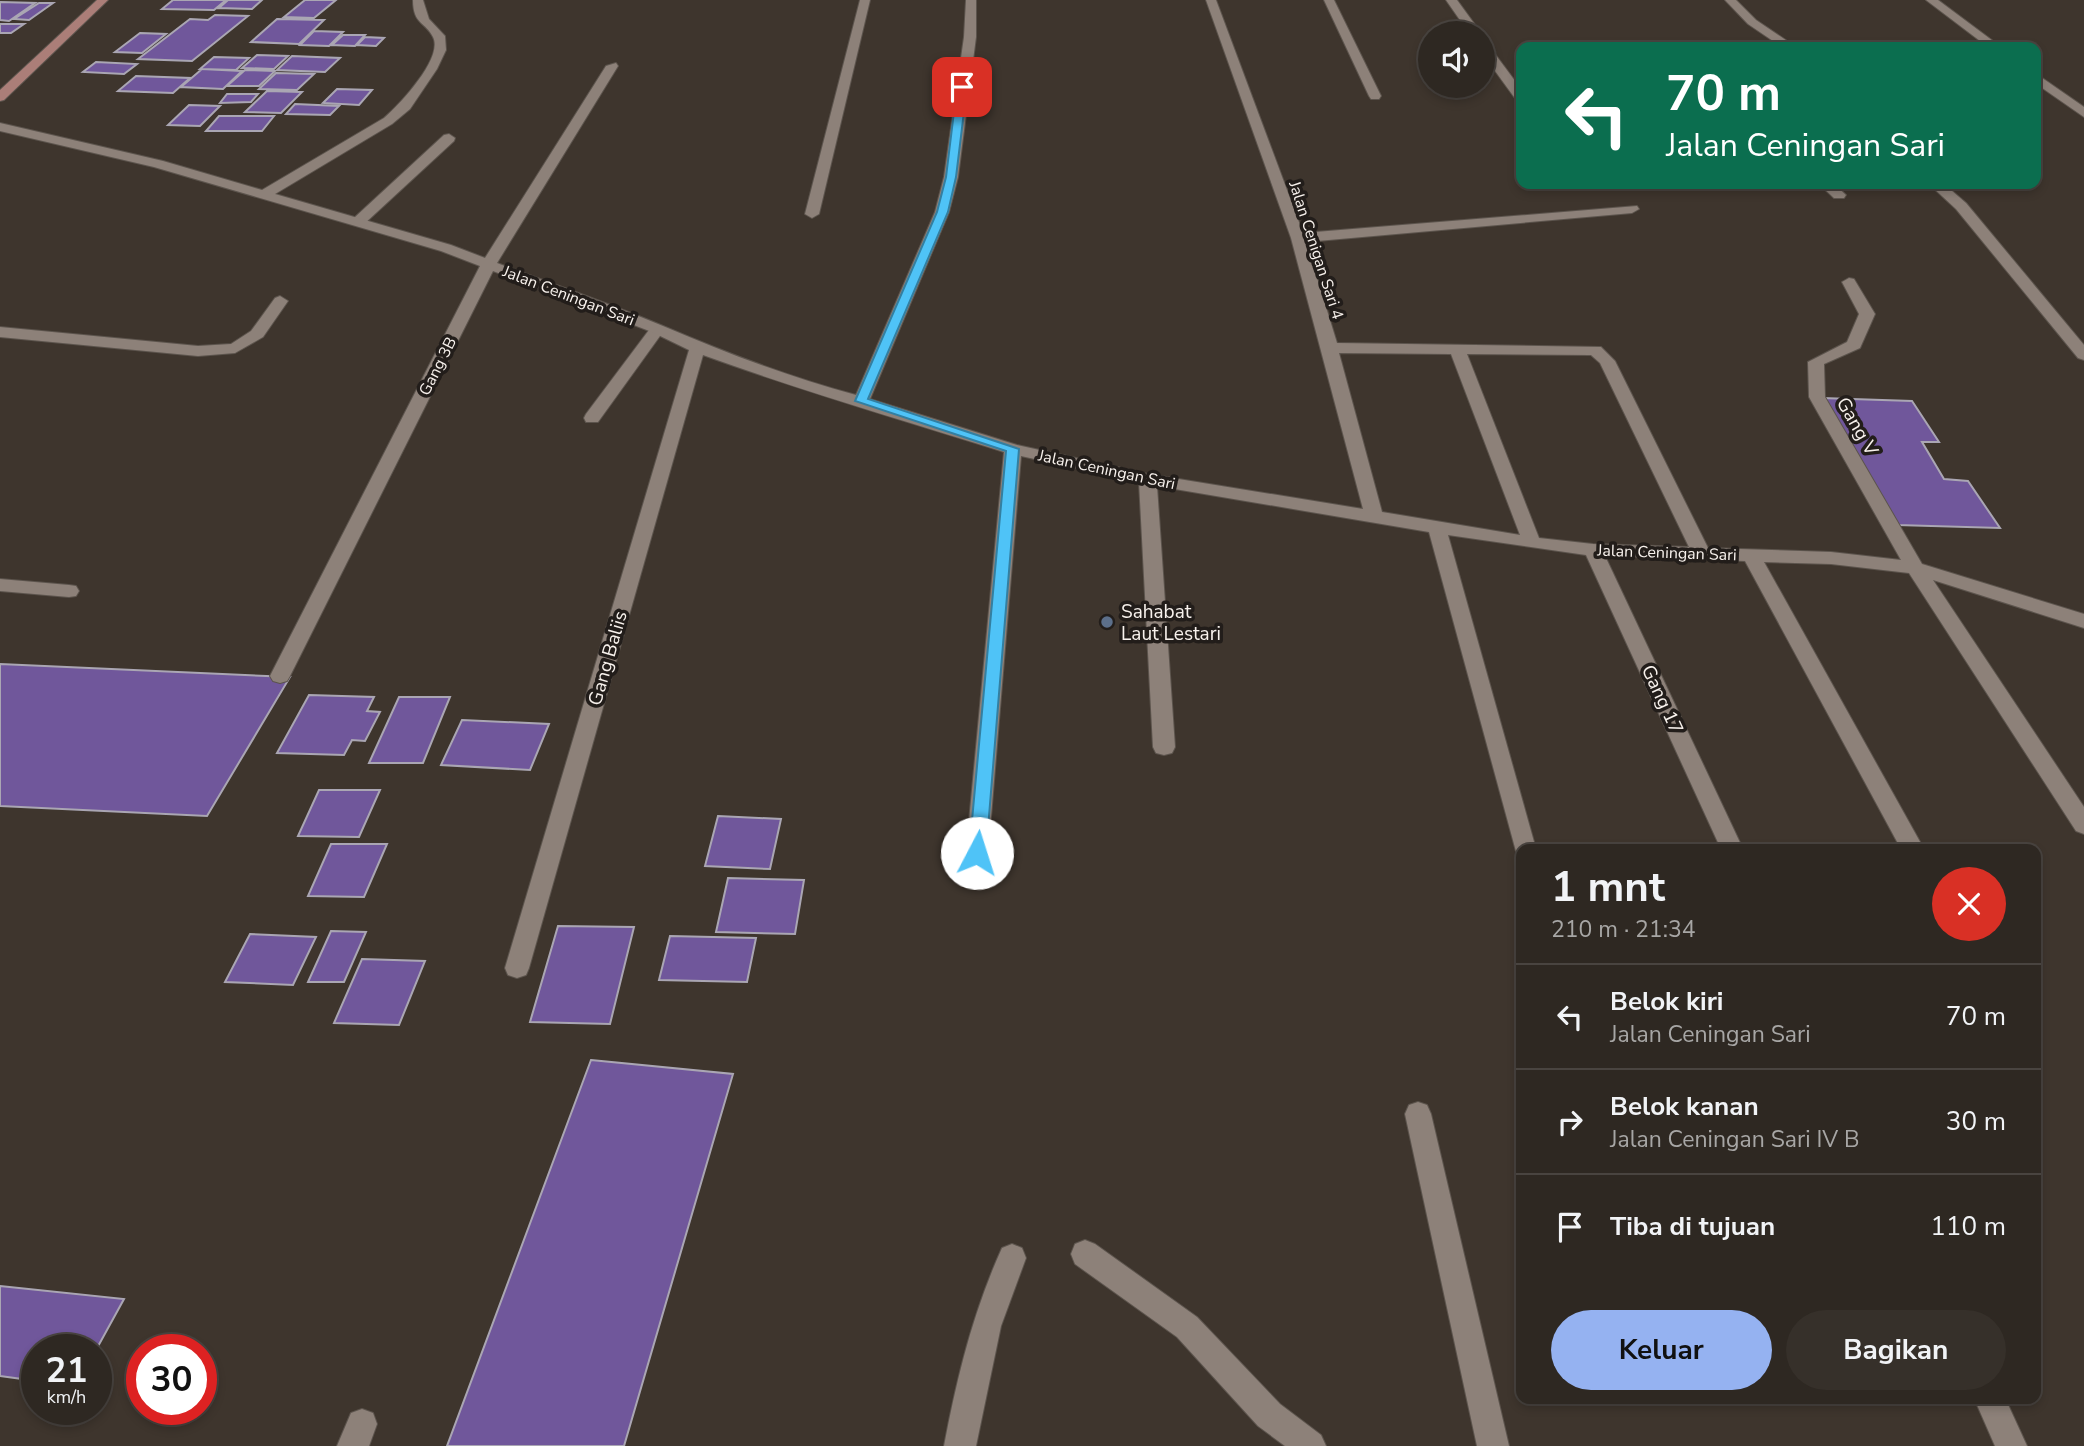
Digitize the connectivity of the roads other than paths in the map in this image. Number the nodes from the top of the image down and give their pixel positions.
1 (103, 0) edge
2 (418, 0) edge
3 (865, 0) edge
4 (971, 0) edge
5 (1210, 0) edge
6 (1329, 0) edge
7 (1451, 0) edge
8 (1730, 0) edge
9 (1931, 0) edge
10 (1466, 21) edge
11 (1782, 42) edge
12 (1988, 42) edge
13 (1495, 62) edge
14 (612, 66) dead end
15 (2041, 81) edge
16 (1516, 91) edge
17 (1375, 96) dead end
18 (0, 97) edge
19 (2084, 113) edge
20 (0, 127) edge
21 (449, 138) dead end
22 (1832, 189) edge
23 (1942, 189) edge
24 (266, 193) junction
25 (1839, 195) dead end
26 (1632, 209) dead end
27 (812, 214) dead end
28 (359, 221) junction
29 (1298, 238) junction
30 (489, 264) junction
31 (1849, 282) dead end
32 (280, 301) dead end
33 (657, 329) junction
34 (0, 332) edge
35 (697, 348) junction
36 (1330, 348) junction
37 (1457, 348) junction
38 (2084, 355) edge
39 (861, 401) junction
40 (592, 418) dead end
41 (1013, 449) junction
42 (1148, 479) junction
43 (1374, 517) junction
44 (1437, 527) junction
45 (1532, 543) junction
46 (1593, 550) junction
47 (1702, 554) junction
48 (1751, 555) junction
49 (1915, 568) junction
50 (0, 585) edge
51 (69, 591) dead end
52 (2084, 621) edge
53 (280, 676) dead end
54 (1164, 747) dead end
55 (2084, 825) edge
56 (1524, 844) edge
57 (1730, 844) edge
58 (1910, 844) edge
59 (977, 853) dead end
60 (517, 968) dead end
61 (1418, 1114) dead end
62 (1085, 1254) dead end
63 (1012, 1258) dead end
64 (1992, 1404) edge
65 (960, 1446) edge
66 (1310, 1446) edge
67 (1493, 1446) edge
68 (2011, 1446) edge

1 - 18 main road
2 - 24 street
3 - 27 street
4 - 39 street
5 - 29 street, Jalan Cenigan Sari 4
6 - 17 street
7 - 10 street
8 - 11 street
9 - 12 street
13 - 16 street
14 - 30 street, Gang 3B
15 - 19 street
20 - 24 street, Jalan Ceningan Sari
21 - 28 street
22 - 25 street
23 - 38 street
24 - 28 street, Jalan Ceningan Sari
26 - 29 street
28 - 30 street, Jalan Ceningan Sari
29 - 36 street, Jalan Cenigan Sari 4
30 - 33 street, Jalan Ceningan Sari
30 - 53 street, Gang 3B
31 - 49 street, Gang V
32 - 34 street
33 - 35 street, Jalan Ceningan Sari
33 - 40 street
35 - 39 street, Jalan Ceningan Sari
35 - 60 street, Gang Baliis
36 - 37 street
36 - 43 street, Jalan Cenigan Sari 4
37 - 45 street
37 - 47 street
39 - 41 street, Jalan Ceningan Sari
41 - 42 street, Jalan Ceningan Sari
41 - 59 street
42 - 43 street, Jalan Ceningan Sari
42 - 54 street
43 - 44 street, Jalan Ceningan Sari
44 - 45 street, Jalan Ceningan Sari
44 - 56 street
45 - 46 street, Jalan Ceningan Sari
46 - 47 street, Jalan Ceningan Sari
46 - 57 street, Gang 17
47 - 48 street, Jalan Ceningan Sari
48 - 49 street, Jalan Ceningan Sari
48 - 58 street
49 - 52 street, Jalan Ceningan Sari
49 - 55 street
50 - 51 street
61 - 67 street
62 - 66 street
63 - 65 street
64 - 68 street

